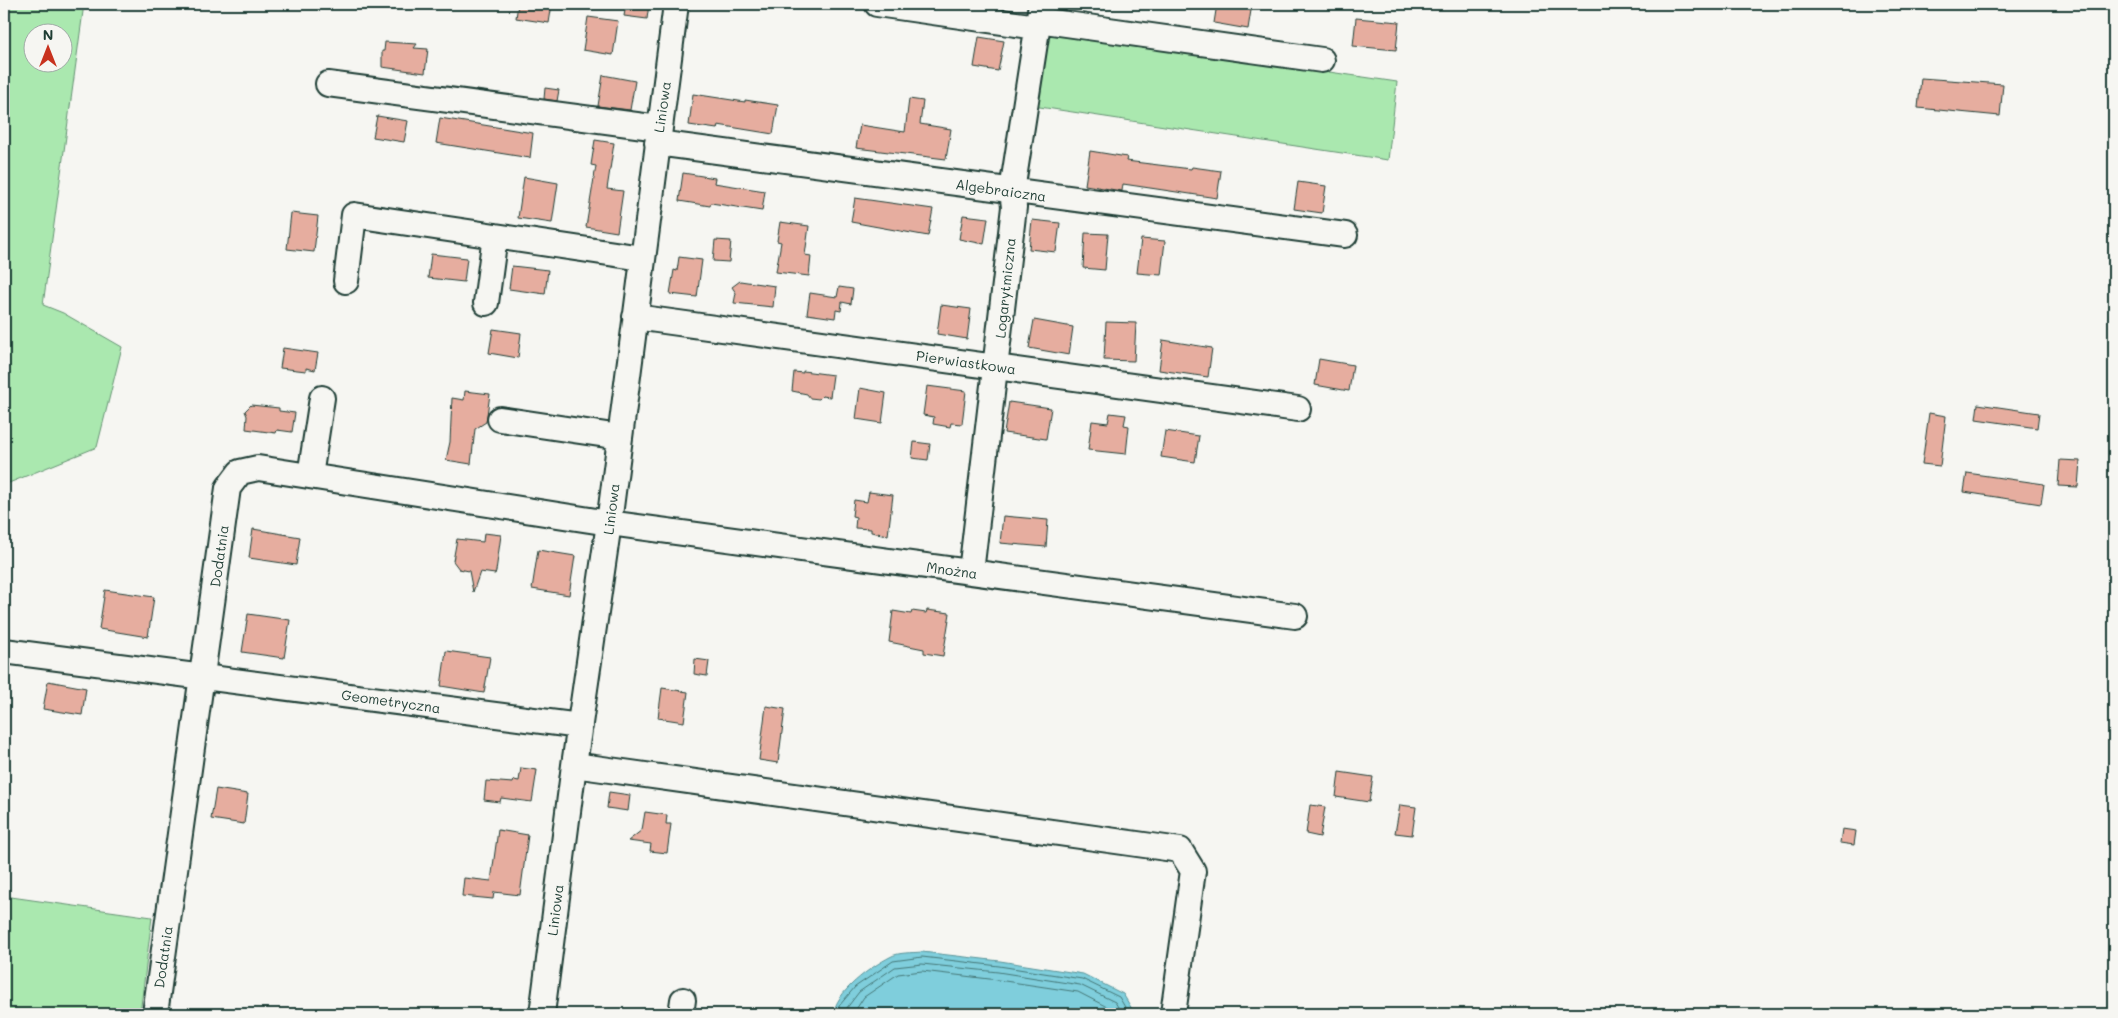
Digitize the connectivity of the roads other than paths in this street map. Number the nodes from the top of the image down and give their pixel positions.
1 (676, 4) edge
2 (877, 4) edge
3 (1039, 17) edge
4 (1322, 60) dead end
5 (328, 84) dead end
6 (658, 136) junction
7 (1012, 192) junction
8 (1346, 235) dead end
9 (495, 236) junction
10 (642, 258) junction
11 (346, 281) dead end
12 (486, 303) dead end
13 (635, 317) junction
14 (996, 366) junction
15 (322, 398) dead end
16 (1298, 409) dead end
17 (500, 419) dead end
18 (620, 437) junction
19 (310, 476) junction
20 (609, 522) junction
21 (971, 572) junction
22 (1295, 616) dead end
23 (4, 651) edge
24 (203, 676) junction
25 (580, 726) junction
26 (574, 765) junction
27 (155, 1014) edge
28 (542, 1014) edge
29 (1173, 1014) edge

1 - 6 street, Liniowa
2 - 3 street
3 - 4 street
3 - 7 street, Logarytmiczna
5 - 6 street, Algebraiczna
6 - 7 street, Algebraiczna
6 - 10 street, Liniowa
7 - 8 street, Algebraiczna
7 - 14 street, Logarytmiczna
9 - 10 street
9 - 11 street
9 - 12 street
10 - 13 street, Liniowa
13 - 14 street, Pierwiastkowa
13 - 18 street, Liniowa
14 - 16 street, Pierwiastkowa
14 - 21 street, Logarytmiczna
15 - 19 street
17 - 18 street
18 - 20 street, Liniowa
19 - 20 street, Dodatnia
19 - 24 street, Dodatnia
20 - 21 street, Mnożna
20 - 25 street, Liniowa
21 - 22 street, Mnożna
23 - 24 street, Geometryczna
24 - 25 street, Geometryczna
24 - 27 street, Dodatnia
25 - 26 street, Liniowa
26 - 28 street, Liniowa
26 - 29 street

